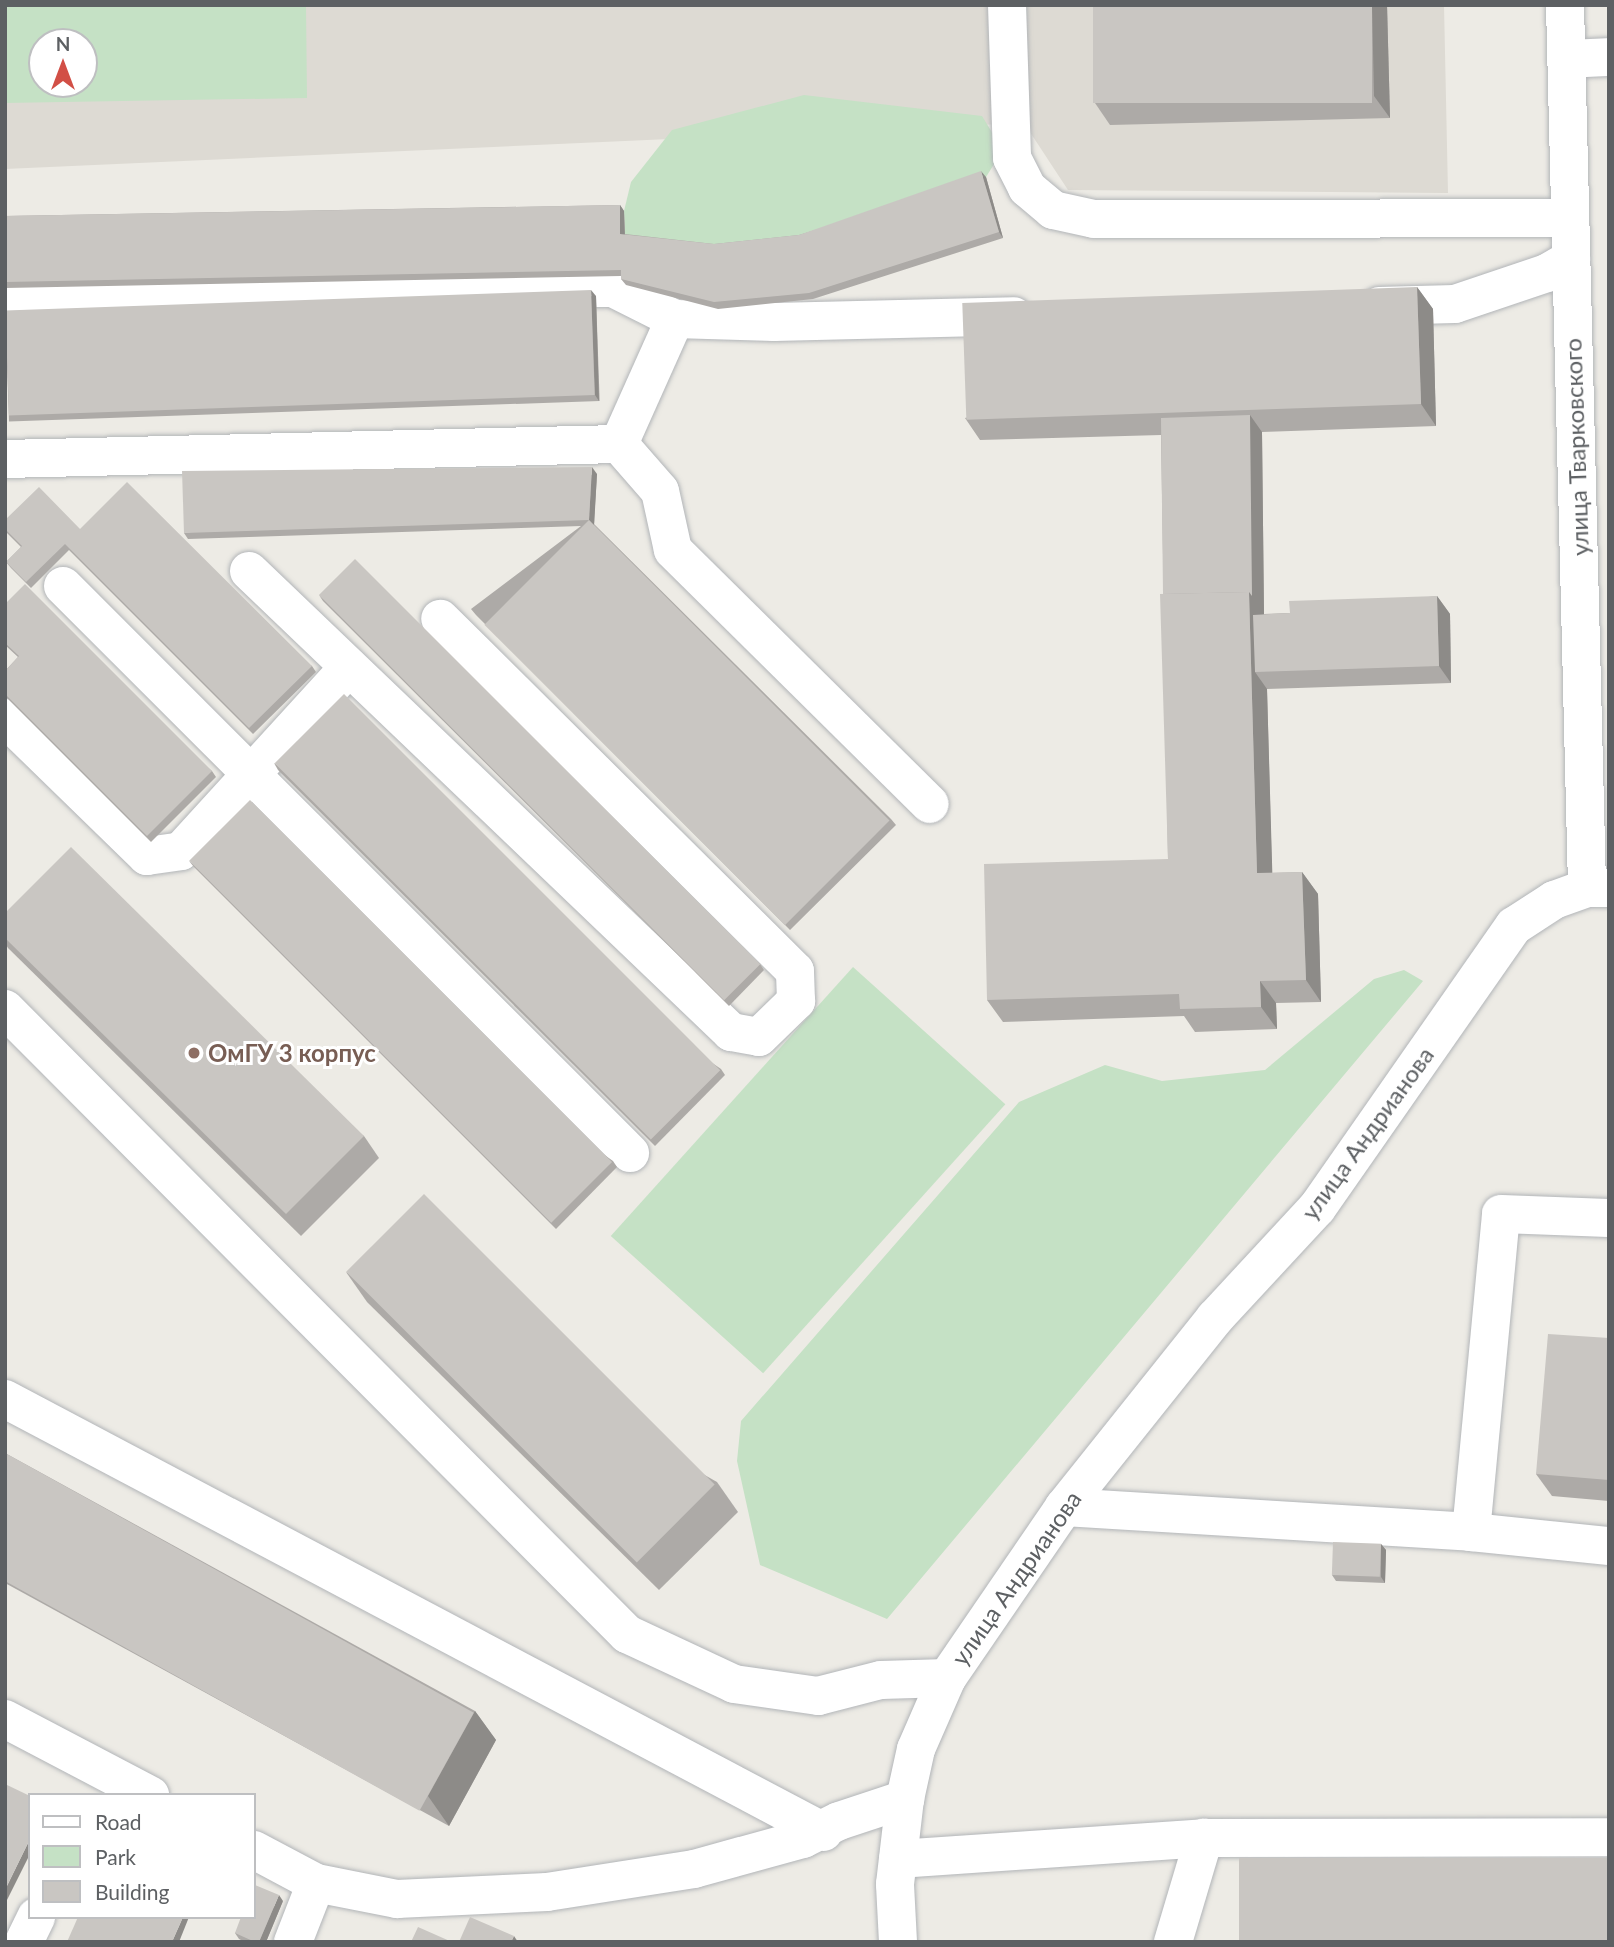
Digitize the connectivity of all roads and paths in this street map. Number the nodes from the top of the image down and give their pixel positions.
1 (1007, 5) edge
2 (1565, 5) edge
3 (1609, 57) edge
4 (1567, 59) junction
5 (1570, 218) junction
6 (1572, 259) junction
7 (5, 299) edge
8 (1344, 307) edge
9 (1053, 315) edge
10 (675, 318) junction
11 (619, 444) junction
12 (5, 459) edge
13 (249, 571) dead end
14 (63, 586) dead end
15 (440, 619) dead end
16 (349, 667) junction
17 (5, 718) edge
18 (249, 776) junction
19 (930, 804) dead end
20 (1598, 888) edge
21 (5, 1009) edge
22 (630, 1153) dead end
23 (1609, 1218) edge
24 (5, 1399) edge
25 (1064, 1507) junction
26 (1471, 1532) junction
27 (1609, 1546) edge
28 (947, 1678) junction
29 (5, 1719) edge
30 (101, 1783) edge
31 (141, 1793) edge
32 (905, 1799) junction
33 (824, 1832) junction
34 (1609, 1837) edge
35 (1204, 1838) junction
36 (256, 1851) edge
37 (898, 1859) junction
38 (316, 1883) junction
39 (35, 1919) edge
40 (24, 1942) edge
41 (293, 1942) edge
42 (898, 1942) edge
43 (1173, 1942) edge

1 - 5 street
2 - 4 street, улица Тварковского
3 - 4 street
4 - 5 street, улица Тварковского
5 - 6 street, улица Тварковского
6 - 8 street
6 - 20 street, улица Тварковского
7 - 10 street
9 - 10 street
10 - 11 street
11 - 12 street
11 - 19 street
13 - 16 street
14 - 18 street
15 - 16 street
16 - 18 street
17 - 18 street
18 - 22 street
20 - 25 street, улица Андрианова
21 - 28 street
23 - 26 street
24 - 33 street
25 - 26 street
25 - 28 street, улица Андрианова
26 - 27 street
28 - 32 street, улица Андрианова
29 - 30 street
30 - 31 street
32 - 33 street
32 - 37 street, улица Андрианова
33 - 38 street
34 - 35 street
35 - 37 street
35 - 43 street
36 - 38 street
37 - 42 street, улица Андрианова
38 - 41 street
39 - 40 street

